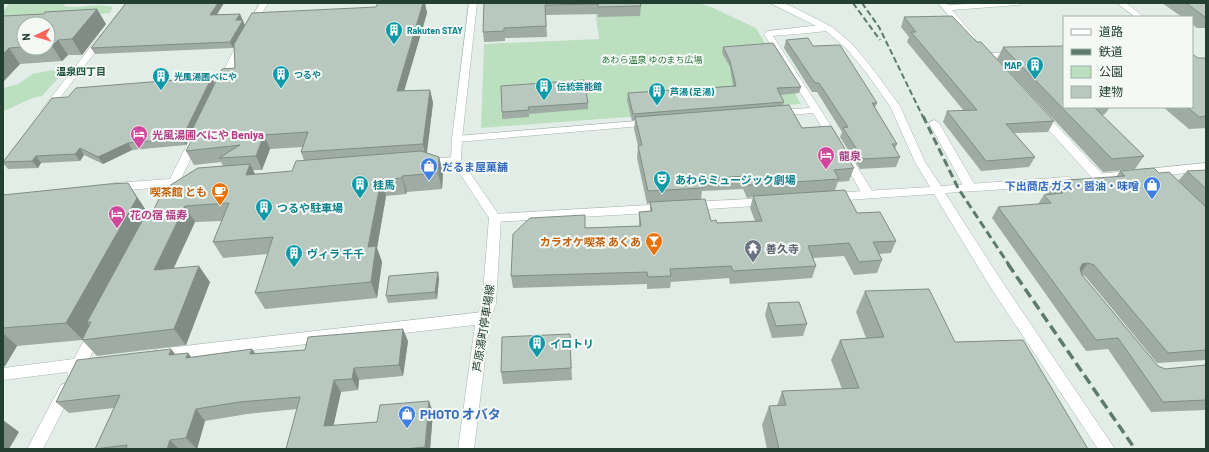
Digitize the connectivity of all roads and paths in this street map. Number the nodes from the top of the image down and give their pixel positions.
1 (264, 3) edge
2 (473, 3) edge
3 (774, 3) edge
4 (1019, 3) edge
5 (1121, 3) edge
6 (944, 6) edge
7 (1139, 16) edge
8 (109, 27) edge
9 (829, 29) junction
10 (982, 50) junction
11 (1025, 55) edge
12 (997, 67) edge
13 (216, 95) edge
14 (1035, 108) edge
15 (817, 110) junction
16 (763, 114) edge
17 (40, 118) edge
18 (656, 122) edge
19 (934, 123) dead end
20 (199, 130) edge
21 (457, 139) junction
22 (456, 160) junction
23 (417, 163) edge
24 (1206, 167) edge
25 (1157, 172) junction
26 (1099, 178) junction
27 (189, 181) edge
28 (174, 183) junction
29 (1168, 183) edge
30 (970, 187) junction
31 (104, 188) edge
32 (936, 189) junction
33 (868, 194) junction
34 (822, 198) edge
35 (783, 201) edge
36 (160, 210) edge
37 (495, 218) junction
38 (483, 318) junction
39 (101, 322) edge
40 (142, 357) edge
41 (95, 362) edge
42 (79, 364) junction
43 (3, 374) edge
44 (35, 449) edge
45 (466, 449) edge
46 (1107, 449) edge

1 - 13 street
2 - 21 street
3 - 9 street
4 - 6 street
5 - 7 street
6 - 10 street
8 - 17 street
9 - 15 street
9 - 32 street
10 - 11 street
10 - 12 street
14 - 26 street
15 - 16 street
15 - 33 street
18 - 21 street
19 - 30 street
20 - 28 street
21 - 22 street
22 - 23 street
22 - 37 street
24 - 25 street
25 - 26 street
25 - 29 street
26 - 30 street
27 - 28 street
28 - 31 street
28 - 36 street
30 - 32 street
32 - 33 street
32 - 46 street
33 - 34 street
35 - 37 street
37 - 38 street, 芦原湯町停車場線
38 - 40 street
38 - 45 street, 芦原湯町停車場線
39 - 42 street
41 - 42 street
42 - 43 street
42 - 44 street

